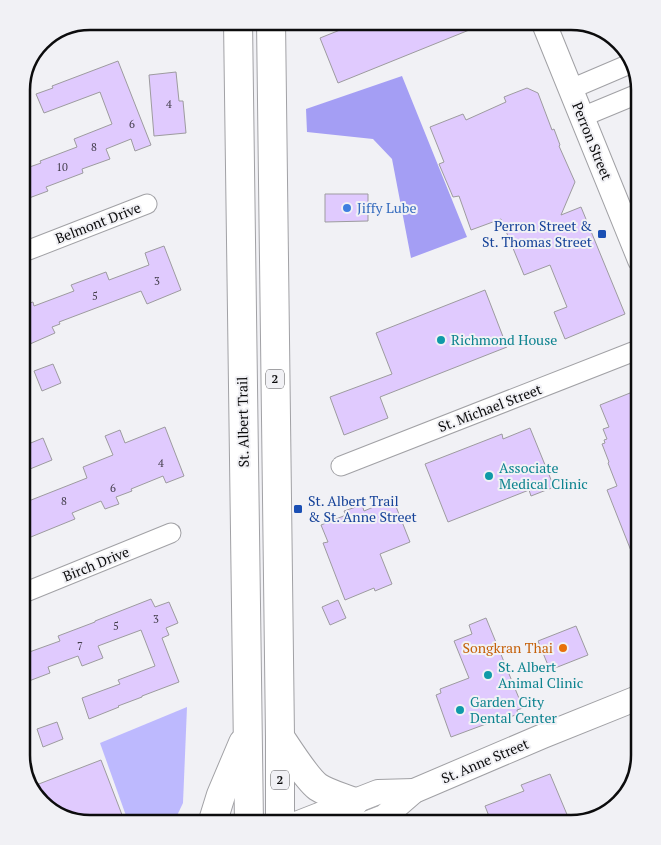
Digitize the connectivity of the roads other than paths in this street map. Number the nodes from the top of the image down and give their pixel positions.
1 (238, 30) edge
2 (271, 30) edge
3 (547, 30) edge
4 (626, 66) edge
5 (571, 89) junction
6 (631, 96) edge
7 (582, 117) junction
8 (147, 204) dead end
9 (631, 238) edge
10 (30, 250) edge
11 (631, 353) edge
12 (341, 466) dead end
13 (171, 533) dead end
14 (30, 590) edge
15 (631, 701) edge
16 (247, 732) junction
17 (280, 737) junction
18 (360, 813) edge
19 (215, 815) edge
20 (249, 815) edge
21 (280, 815) edge

1 - 16 main road, St. Albert Trail
2 - 17 main road, 2
3 - 5 street, Perron Street
4 - 5 street
5 - 7 street, Perron Street
6 - 7 street
7 - 9 street, Perron Street
8 - 10 street, Belmont Drive
11 - 12 street, St. Michael Street
13 - 14 street, Birch Drive
15 - 18 street, St. Anne Street
16 - 19 main road
16 - 20 main road, St. Albert Trail
17 - 18 main road
17 - 21 main road, 2

